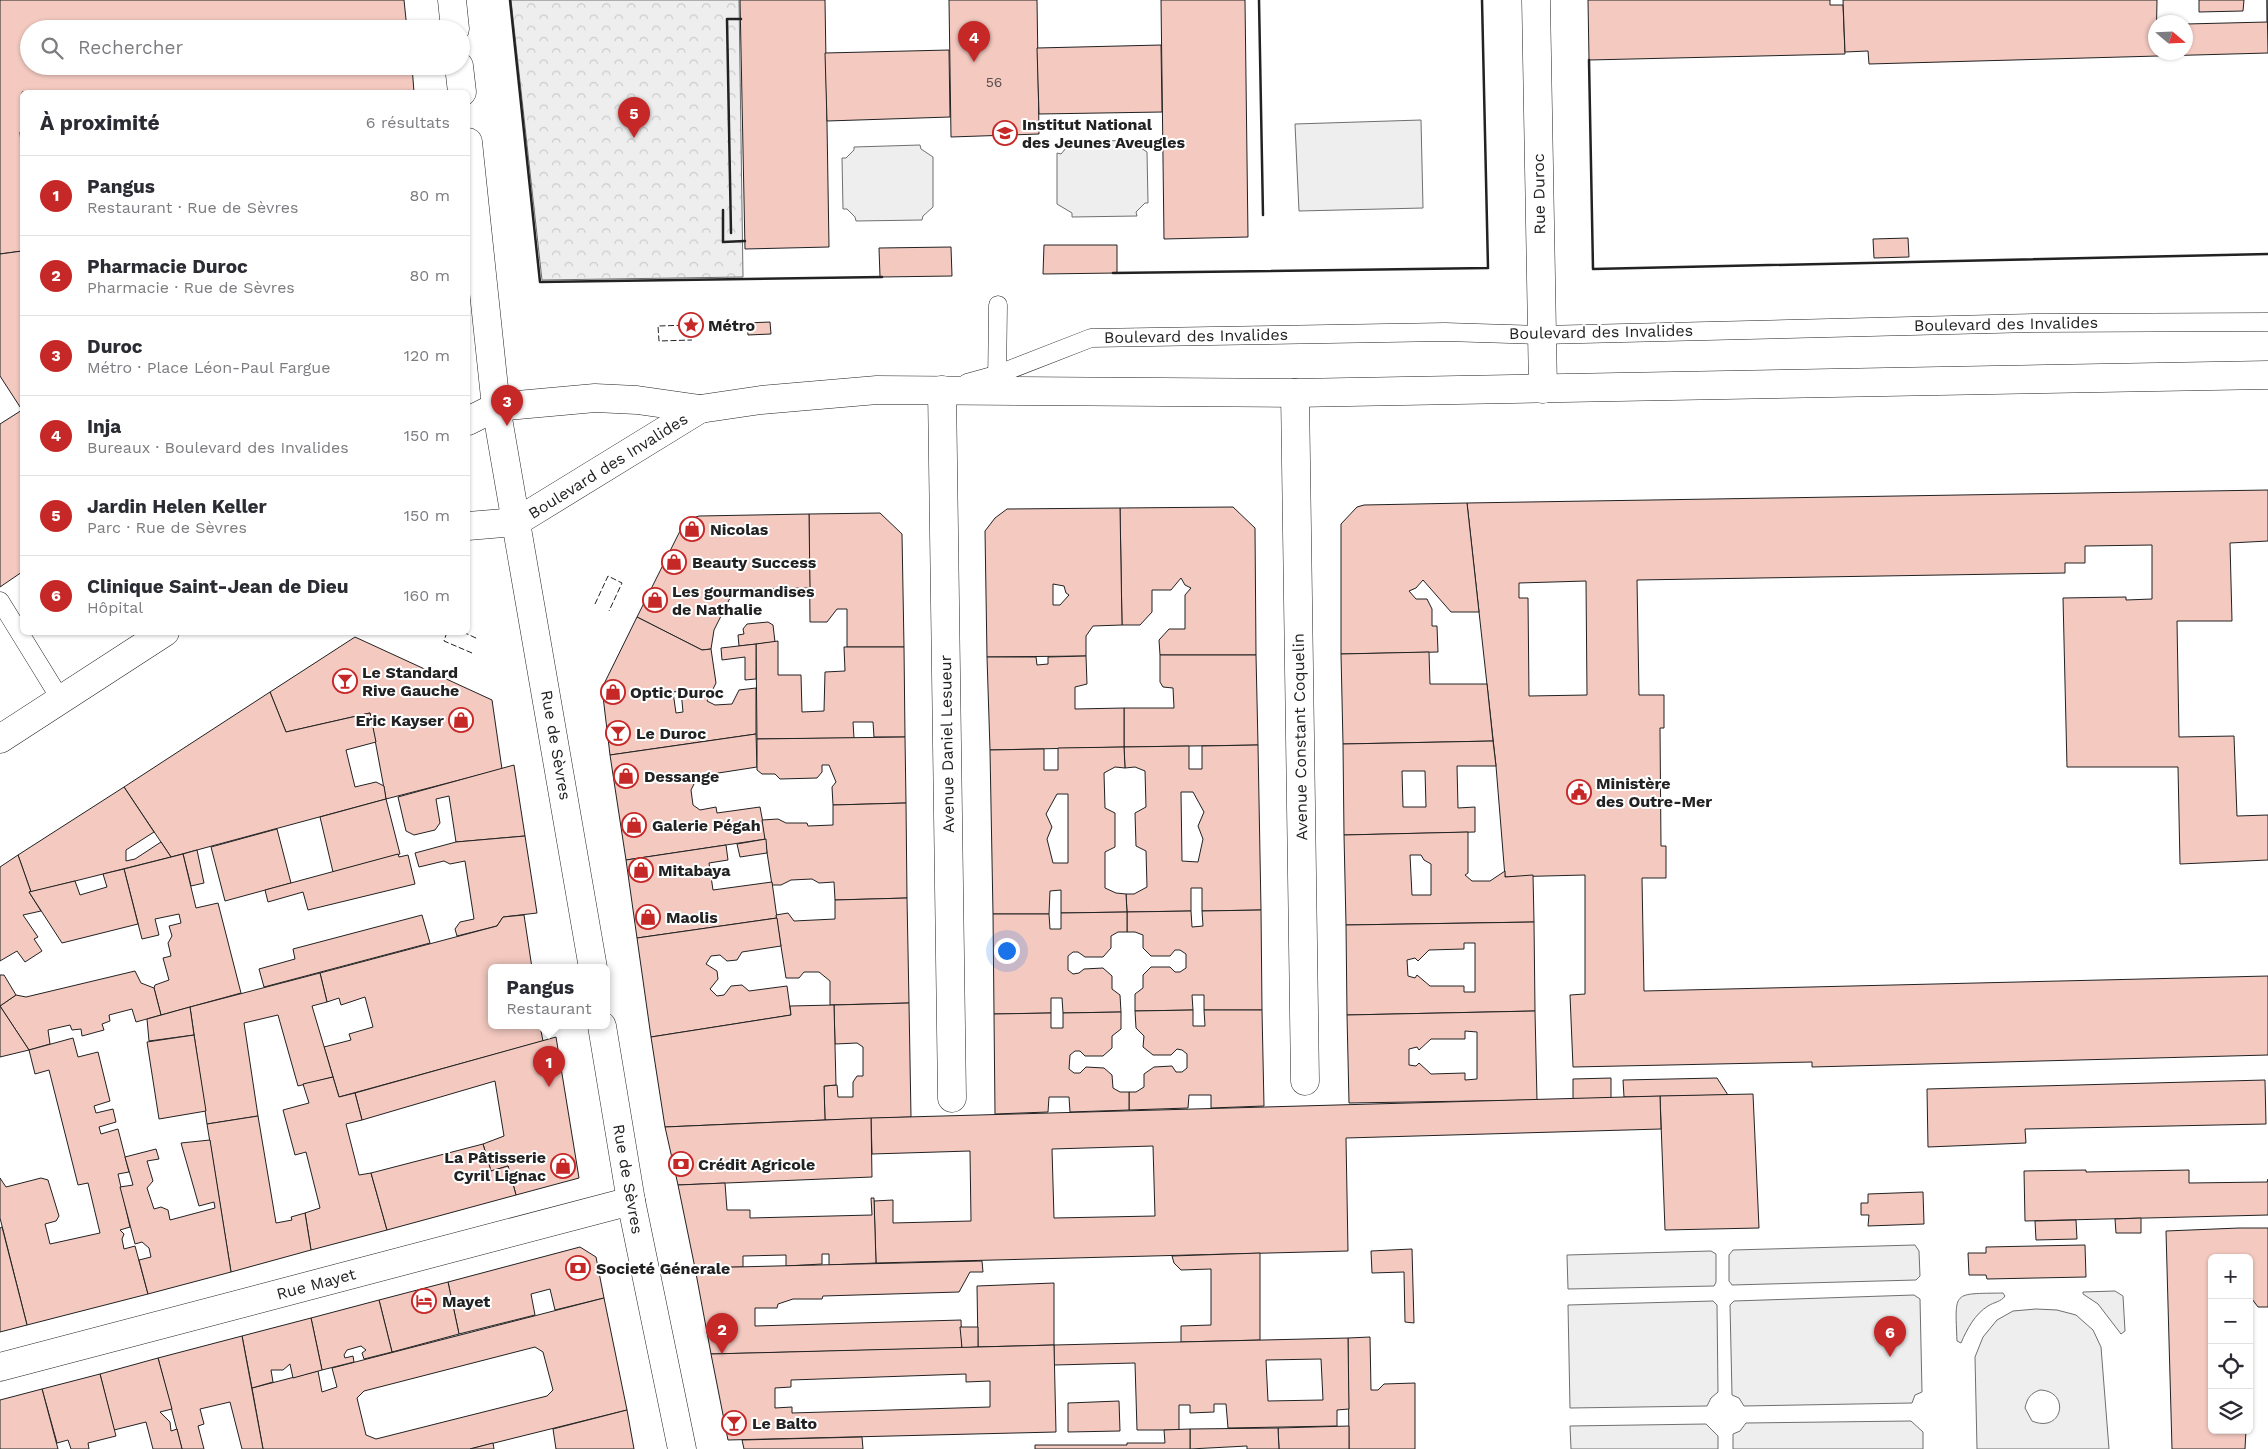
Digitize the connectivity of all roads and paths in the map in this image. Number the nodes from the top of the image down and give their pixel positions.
1 (452, 0) edge
2 (1536, 0) edge
3 (454, 20) edge
4 (460, 75) edge
5 (462, 90) edge
6 (470, 161) edge
7 (998, 305) dead end
8 (2268, 322) edge
9 (1541, 335) junction
10 (2268, 375) edge
11 (997, 383) junction
12 (1543, 389) junction
13 (942, 390) junction
14 (1295, 393) junction
15 (496, 407) junction
16 (700, 409) junction
17 (470, 420) edge
18 (516, 522) junction
19 (470, 526) edge
20 (0, 601) edge
21 (20, 633) edge
22 (21, 635) edge
23 (160, 635) edge
24 (61, 700) junction
25 (0, 739) edge
26 (592, 964) edge
27 (602, 1029) edge
28 (1305, 1081) dead end
29 (952, 1098) dead end
30 (631, 1201) junction
31 (0, 1367) edge
32 (682, 1449) edge

1 - 3 main road
2 - 9 main road, Rue Duroc
4 - 5 main road
6 - 15 main road
7 - 11 lane
8 - 9 lane, Boulevard des Invalides
9 - 11 lane, Boulevard des Invalides
9 - 12 main road, Rue Duroc
10 - 12 main road, Boulevard des Invalides
11 - 13 main road, Boulevard des Invalides
11 - 14 main road, Boulevard des Invalides
12 - 14 main road, Boulevard des Invalides
13 - 16 main road, Boulevard des Invalides
13 - 29 main road, Avenue Daniel Lesueur
14 - 28 main road, Avenue Constant Coquelin
15 - 16 main road, Boulevard des Invalides
15 - 17 main road
15 - 18 main road, Rue de Sèvres
16 - 18 main road, Boulevard des Invalides
18 - 19 main road
18 - 26 main road, Rue de Sèvres
20 - 21 lane
22 - 24 lane
23 - 24 main road
24 - 25 main road
27 - 30 main road, Rue de Sèvres
30 - 31 main road, Rue Mayet
30 - 32 main road, Rue de Sèvres

